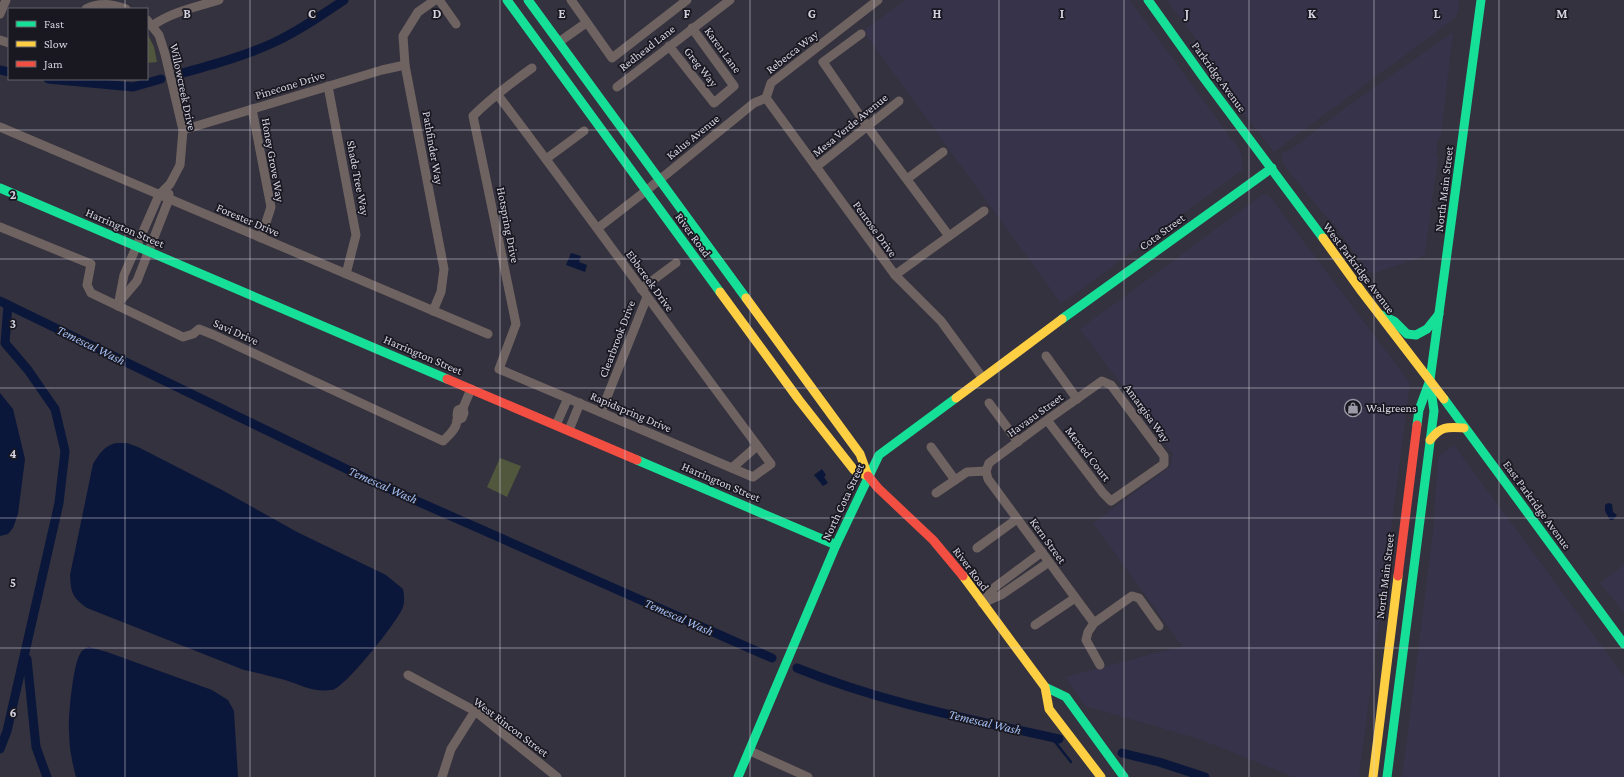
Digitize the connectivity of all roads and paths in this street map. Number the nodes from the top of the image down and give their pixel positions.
1 (6, 0) edge
2 (218, 0) edge
3 (435, 0) edge
4 (439, 0) edge
5 (507, 0) edge
6 (528, 0) edge
7 (571, 0) edge
8 (688, 0) edge
9 (730, 0) edge
10 (878, 0) edge
11 (1148, 0) edge
12 (1480, 0) edge
13 (98, 2) edge
14 (88, 8) edge
15 (123, 8) edge
16 (0, 14) edge
17 (150, 23) edge
18 (586, 23) junction
19 (456, 24) dead end
20 (692, 28) junction
21 (861, 34) dead end
22 (559, 42) junction
23 (669, 46) junction
24 (405, 65) junction
25 (532, 68) dead end
26 (328, 86) junction
27 (616, 87) dead end
28 (498, 94) junction
29 (766, 98) junction
30 (899, 102) dead end
31 (714, 103) joint
32 (252, 110) junction
33 (867, 126) junction
34 (0, 127) edge
35 (183, 130) junction
36 (584, 131) dead end
37 (943, 152) dead end
38 (546, 159) junction
39 (816, 167) junction
40 (1272, 168) junction
41 (660, 179) junction
42 (907, 179) junction
43 (170, 184) junction
44 (0, 188) edge
45 (647, 190) junction
46 (159, 195) junction
47 (169, 199) junction
48 (984, 211) dead end
49 (0, 227) edge
50 (598, 228) junction
51 (949, 236) junction
52 (261, 238) junction
53 (137, 246) junction
54 (148, 250) junction
55 (676, 263) dead end
56 (346, 274) junction
57 (894, 275) junction
58 (641, 289) junction
59 (646, 297) junction
60 (119, 303) junction
61 (433, 311) junction
62 (1379, 314) junction
63 (1439, 314) junction
64 (1067, 315) joint
65 (488, 334) dead end
66 (1046, 356) dead end
67 (499, 369) joint
68 (982, 377) junction
69 (1430, 380) junction
70 (1102, 381) joint
71 (471, 389) junction
72 (568, 398) junction
73 (1077, 399) junction
74 (580, 403) junction
75 (989, 403) dead end
76 (601, 412) junction
77 (1047, 420) junction
78 (556, 425) junction
79 (1464, 428) junction
80 (569, 430) junction
81 (1430, 440) junction
82 (1018, 442) junction
83 (757, 446) junction
84 (931, 447) dead end
85 (732, 468) junction
86 (986, 471) junction
87 (868, 476) junction
88 (753, 477) joint
89 (956, 480) junction
90 (936, 493) dead end
91 (1112, 501) joint
92 (1017, 519) junction
93 (836, 545) junction
94 (977, 548) dead end
95 (1042, 552) junction
96 (1049, 562) junction
97 (1075, 598) junction
98 (982, 603) junction
99 (1094, 623) junction
100 (1035, 625) dead end
101 (1159, 626) dead end
102 (1624, 644) edge
103 (1100, 665) dead end
104 (408, 675) dead end
105 (1044, 687) junction
106 (475, 711) junction
107 (750, 751) junction
108 (442, 777) edge
109 (557, 777) edge
110 (738, 777) edge
111 (808, 777) edge
112 (1101, 777) edge
113 (1124, 777) edge
114 (1373, 777) edge
115 (1387, 777) edge

1 - 16 street
2 - 17 street
3 - 24 street, Pathfinder Way
4 - 19 street
5 - 45 main road, River Road
6 - 22 main road, River Road
7 - 18 street
8 - 18 street
9 - 20 street, Redhead Lane
10 - 29 street, Rebecca Way
11 - 40 main road, Parkridge Avenue
12 - 63 main road, North Main Street
13 - 14 street
13 - 15 street
17 - 35 street, Willowcreek Drive
18 - 22 street
20 - 23 street, Redhead Lane
20 - 31 street, Karen Lane
21 - 33 street
22 - 41 main road, River Road
23 - 27 street, Redhead Lane
23 - 31 street, Greg Way
24 - 26 street, Pinecone Drive
24 - 61 street, Pathfinder Way
25 - 28 street
26 - 32 street, Pinecone Drive
26 - 56 street, Shade Tree Way
28 - 38 street, Ebbcreek Drive
28 - 67 street, Hotspring Drive
29 - 39 street, Penrose Drive
29 - 41 street, Kalus Avenue
30 - 33 street, Mesa Verde Avenue
32 - 35 street, Pinecone Drive
32 - 52 street, Honey Grove Way
33 - 39 street, Mesa Verde Avenue
33 - 42 street
34 - 46 street, Forester Drive
35 - 43 street, Willowcreek Drive
36 - 38 street
37 - 42 street
38 - 50 street, Ebbcreek Drive
39 - 57 street, Penrose Drive
40 - 62 main road, West Parkridge Avenue
40 - 64 main road, Cota Street
41 - 45 street, Kalus Avenue
41 - 87 main road, River Road
42 - 51 street
43 - 46 street, Willowcreek Drive
43 - 47 street, Willowcreek Drive
44 - 53 main road, Harrington Street
45 - 50 street, Kalus Avenue
45 - 87 main road, River Road
46 - 47 street, Forester Drive
46 - 53 street, Willowcreek Drive
47 - 52 street, Forester Drive
47 - 54 street, Willowcreek Drive
48 - 51 street
49 - 60 street, Savi Drive
50 - 58 street, Ebbcreek Drive
51 - 57 street
52 - 56 street, Forester Drive
53 - 54 main road, Harrington Street
53 - 60 street, Willowcreek Drive
54 - 60 street, Willowcreek Drive
54 - 71 main road, Harrington Street
55 - 58 street
56 - 61 street, Forester Drive
57 - 68 street, Penrose Drive
58 - 59 street, Ebbcreek Drive
59 - 76 street, Clearbrook Drive
59 - 83 street, Ebbcreek Drive
60 - 71 street, Savi Drive
61 - 65 street, Forester Drive
62 - 63 main road
62 - 69 main road, West Parkridge Avenue
63 - 69 main road, North Main Street
64 - 68 main road, North Cota Street
66 - 73 street
67 - 72 street, Rapidspring Drive
68 - 87 main road, North Cota Street
69 - 79 main road, East Parkridge Avenue
69 - 81 main road, North Main Street
69 - 114 main road, North Main Street
70 - 73 street, Havasu Street
70 - 91 street, Amargisa Way
71 - 78 main road, Harrington Street
72 - 74 street, Rapidspring Drive
72 - 78 street
73 - 77 street, Havasu Street
74 - 76 street, Rapidspring Drive
74 - 80 street
75 - 82 street
76 - 85 street, Rapidspring Drive
77 - 82 street, Havasu Street
77 - 91 street, Merced Court
78 - 80 main road, Harrington Street
79 - 81 main road
79 - 102 main road, East Parkridge Avenue
80 - 93 main road, Harrington Street
81 - 115 main road, North Main Street
82 - 86 street, Havasu Street
83 - 85 street
83 - 88 street, Ebbcreek Drive
84 - 89 street
85 - 88 street, Rapidspring Drive
86 - 89 street
86 - 92 street, Kern Street
87 - 93 main road, North Cota Street
87 - 98 main road, River Road
89 - 90 street
92 - 94 street
92 - 95 street, Kern Street
93 - 107 main road, North Cota Street
95 - 96 street, Kern Street
95 - 98 street
96 - 97 street, Kern Street
96 - 98 street
97 - 99 street, Kern Street
97 - 100 street
98 - 105 main road, River Road
99 - 101 street
99 - 103 street
104 - 106 street, West Rincon Street
105 - 112 main road, River Road
105 - 113 main road, River Road
106 - 108 street
106 - 109 street, West Rincon Street
107 - 110 main road, North Cota Street
107 - 111 street

